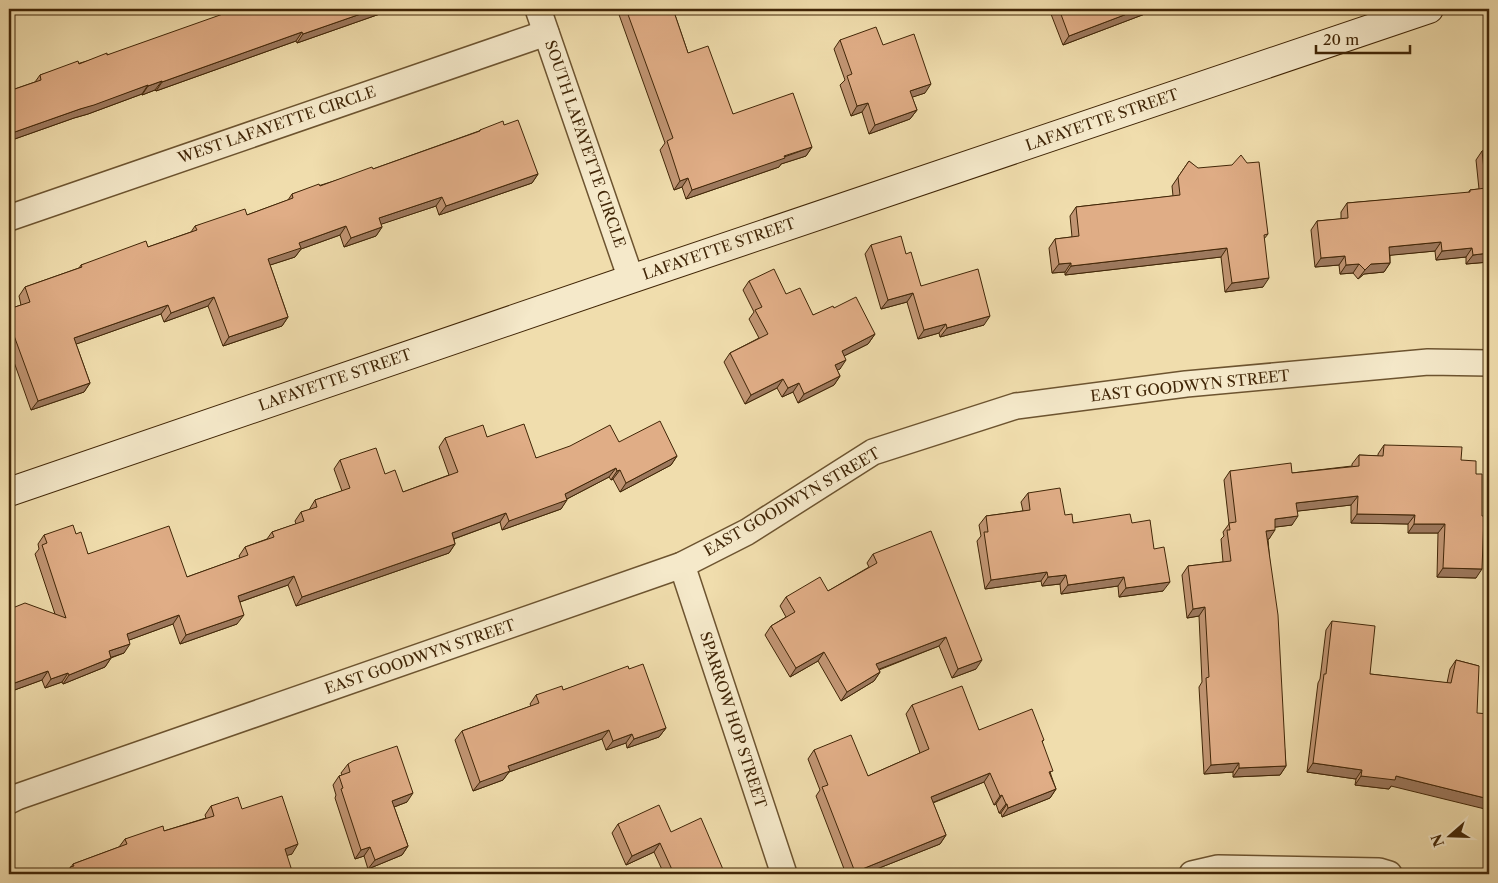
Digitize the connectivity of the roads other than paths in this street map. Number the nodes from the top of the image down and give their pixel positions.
1 (538, 9) edge
2 (1429, 9) edge
3 (546, 33) junction
4 (9, 218) edge
5 (631, 279) junction
6 (1489, 363) edge
7 (9, 492) edge
8 (682, 565) junction
9 (9, 801) edge
10 (784, 874) edge
11 (1192, 874) edge
12 (1389, 874) edge

1 - 3 street, SOUTH LAFAYETTE CIRCLE
2 - 5 street, LAFAYETTE STREET
3 - 4 street, WEST LAFAYETTE CIRCLE
3 - 5 street, SOUTH LAFAYETTE CIRCLE
5 - 7 street, LAFAYETTE STREET
6 - 8 street, EAST GOODWYN STREET
8 - 9 street, EAST GOODWYN STREET
8 - 10 street, SPARROW HOP STREET
11 - 12 street

